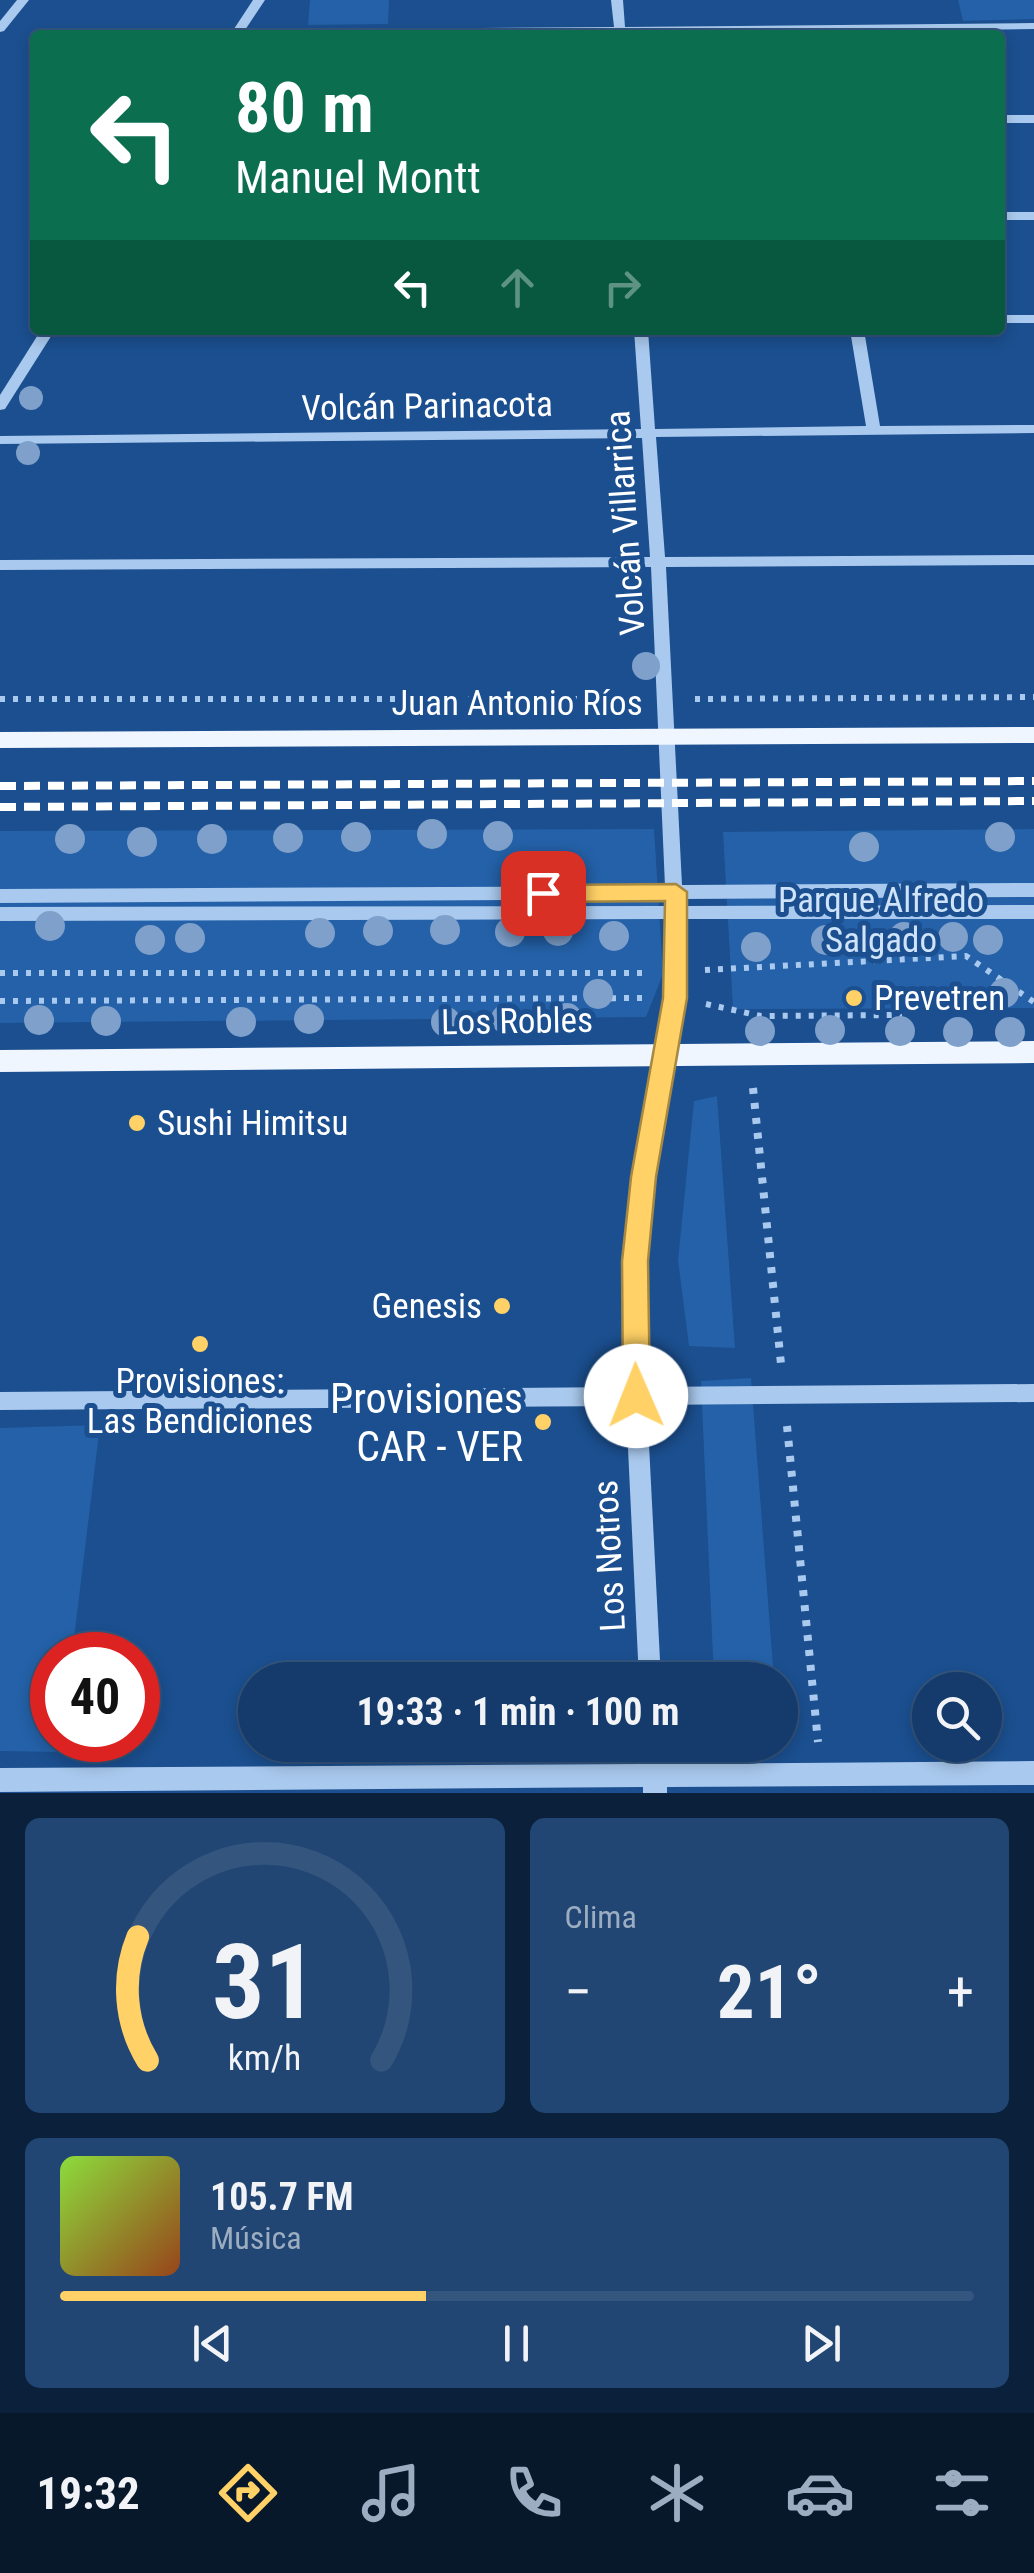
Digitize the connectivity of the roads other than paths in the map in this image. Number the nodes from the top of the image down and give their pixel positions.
1 (23, 0) edge
2 (258, 0) edge
3 (617, 0) edge
4 (1034, 26) edge
5 (0, 29) edge
6 (239, 30) edge
7 (620, 30) edge
8 (797, 30) edge
9 (1034, 118) edge
10 (1005, 119) edge
11 (1005, 216) edge
12 (1034, 216) edge
13 (1005, 318) edge
14 (1034, 318) edge
15 (45, 335) edge
16 (641, 335) edge
17 (858, 335) edge
18 (0, 406) edge
19 (1034, 429) edge
20 (874, 431) junction
21 (649, 434) junction
22 (0, 440) edge
23 (1034, 560) edge
24 (658, 563) junction
25 (0, 564) edge
26 (1034, 735) edge
27 (668, 737) junction
28 (0, 740) edge
29 (1034, 890) edge
30 (0, 896) edge
31 (676, 902) junction
32 (1034, 912) edge
33 (0, 914) edge
34 (1034, 1052) edge
35 (667, 1054) junction
36 (0, 1061) edge
37 (1034, 1393) edge
38 (636, 1396) junction
39 (0, 1401) edge
40 (649, 1662) edge
41 (1034, 1773) edge
42 (0, 1780) edge
43 (655, 1784) edge

1 - 5 street
2 - 6 street
3 - 7 street
4 - 8 street
9 - 10 street
11 - 12 street
13 - 14 street
15 - 18 street
16 - 21 street, Volcán Villarrica
17 - 20 street
19 - 20 street, Volcán Parinacota
20 - 21 street, Volcán Parinacota
21 - 22 street, Volcán Parinacota
21 - 24 street, Volcán Villarrica
23 - 24 street
24 - 25 street
24 - 27 street, Volcán Villarrica
26 - 27 main road, Juan Antonio Ríos
27 - 28 main road, Juan Antonio Ríos
27 - 31 street, Volcán Villarrica
29 - 31 street
30 - 31 street
31 - 32 street
31 - 33 street
31 - 35 street, Los Notros
34 - 35 main road, Los Robles
35 - 36 main road, Los Robles
35 - 38 street, Los Notros
37 - 38 street
38 - 39 street
38 - 40 street, Los Notros
41 - 43 street
42 - 43 street

